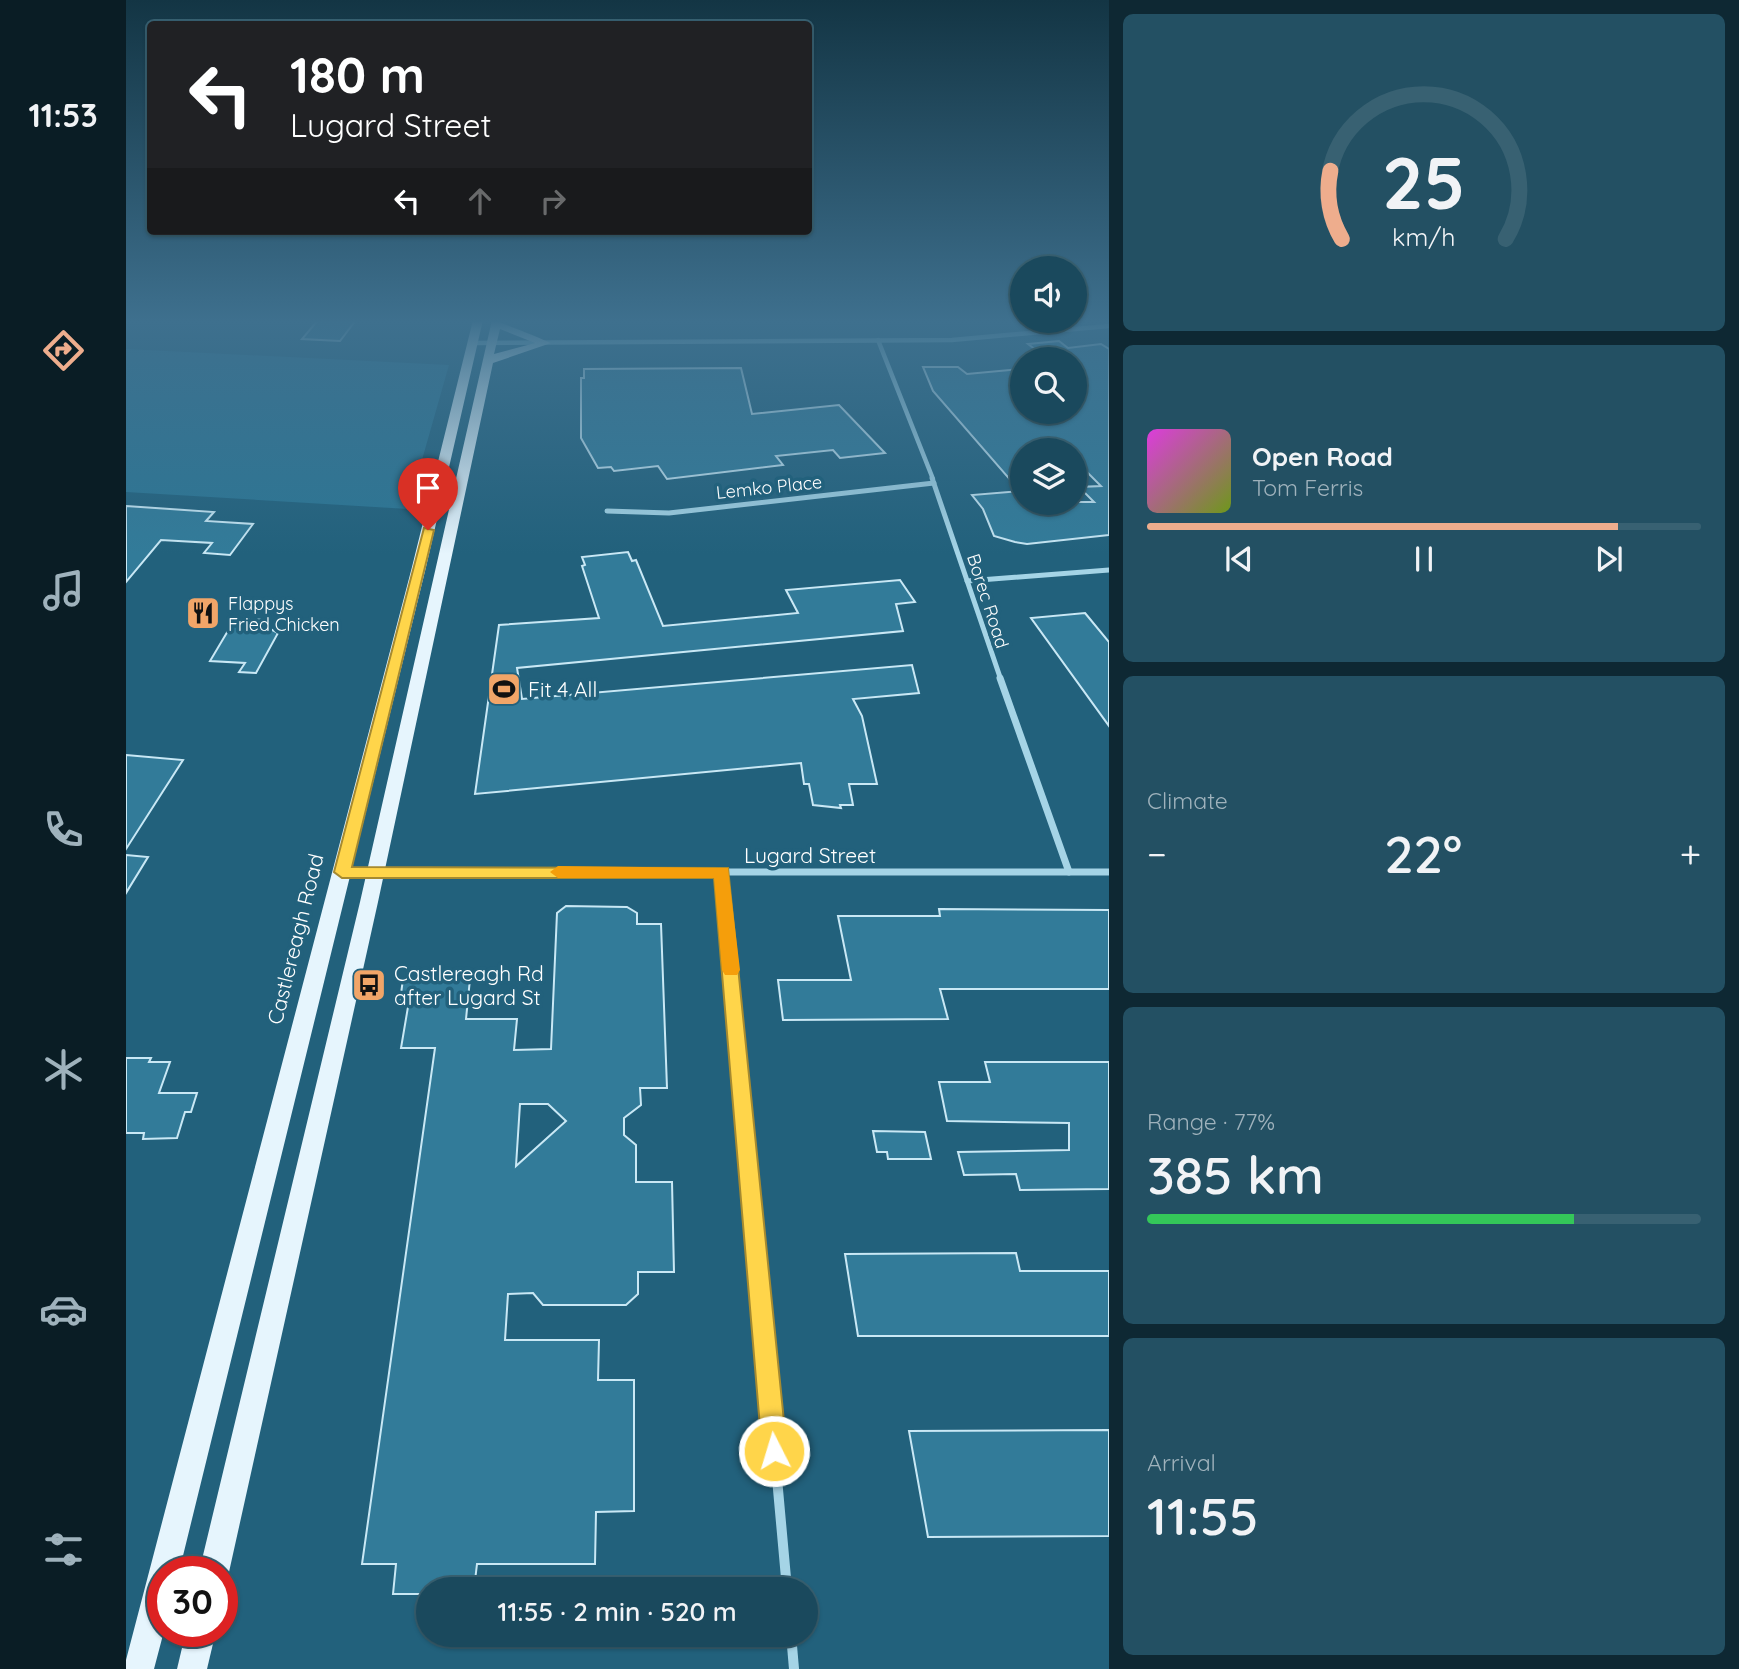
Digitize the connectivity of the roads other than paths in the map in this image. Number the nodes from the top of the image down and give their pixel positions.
1 (460, 398) edge
2 (480, 398) edge
3 (901, 398) edge
4 (934, 483) junction
5 (607, 511) dead end
6 (1109, 570) edge
7 (967, 580) junction
8 (342, 872) junction
9 (375, 872) junction
10 (722, 872) junction
11 (1069, 872) junction
12 (1109, 872) edge
13 (167, 1556) edge
14 (218, 1556) edge
15 (786, 1577) edge
16 (147, 1637) edge
17 (197, 1647) edge
18 (206, 1647) edge
19 (792, 1647) edge
20 (139, 1669) edge
21 (192, 1669) edge
22 (205, 1669) edge
23 (794, 1669) edge

1 - 8 main road, Castlereagh Road
2 - 9 main road
3 - 4 street, Borec Road
4 - 5 street, Lemko Place
4 - 7 street, Borec Road
6 - 7 street
7 - 11 street, Borec Road
8 - 9 street, Lugard Street
8 - 13 main road, Castlereagh Road
9 - 10 street, Lugard Street
9 - 14 main road
10 - 11 street, Lugard Street
10 - 15 street
11 - 12 street, Lugard Street
16 - 20 main road, Castlereagh Road
17 - 21 main road
18 - 22 street
19 - 23 street

